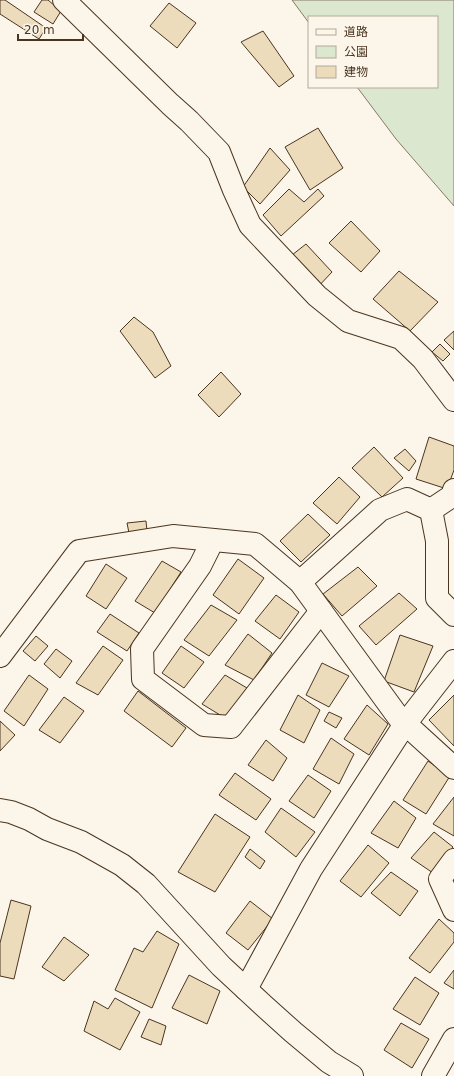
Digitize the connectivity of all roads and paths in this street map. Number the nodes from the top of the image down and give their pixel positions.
1 (64, 0) edge
2 (454, 400) edge
3 (454, 490) edge
4 (432, 510) junction
5 (212, 540) junction
6 (300, 582) junction
7 (321, 611) junction
8 (454, 615) edge
9 (0, 656) edge
10 (454, 661) edge
11 (405, 724) junction
12 (454, 768) edge
13 (0, 810) edge
14 (454, 860) edge
15 (454, 910) edge
16 (246, 989) junction
17 (454, 1039) edge
18 (325, 1069) edge
19 (352, 1076) edge
20 (433, 1076) edge

1 - 2 street
3 - 4 street
4 - 6 street
4 - 8 street
5 - 6 street
5 - 7 street
5 - 9 street
6 - 7 street
7 - 11 street
10 - 11 street
11 - 12 street
11 - 16 street
13 - 16 street
14 - 15 street
16 - 18 street
17 - 20 street
18 - 19 street

